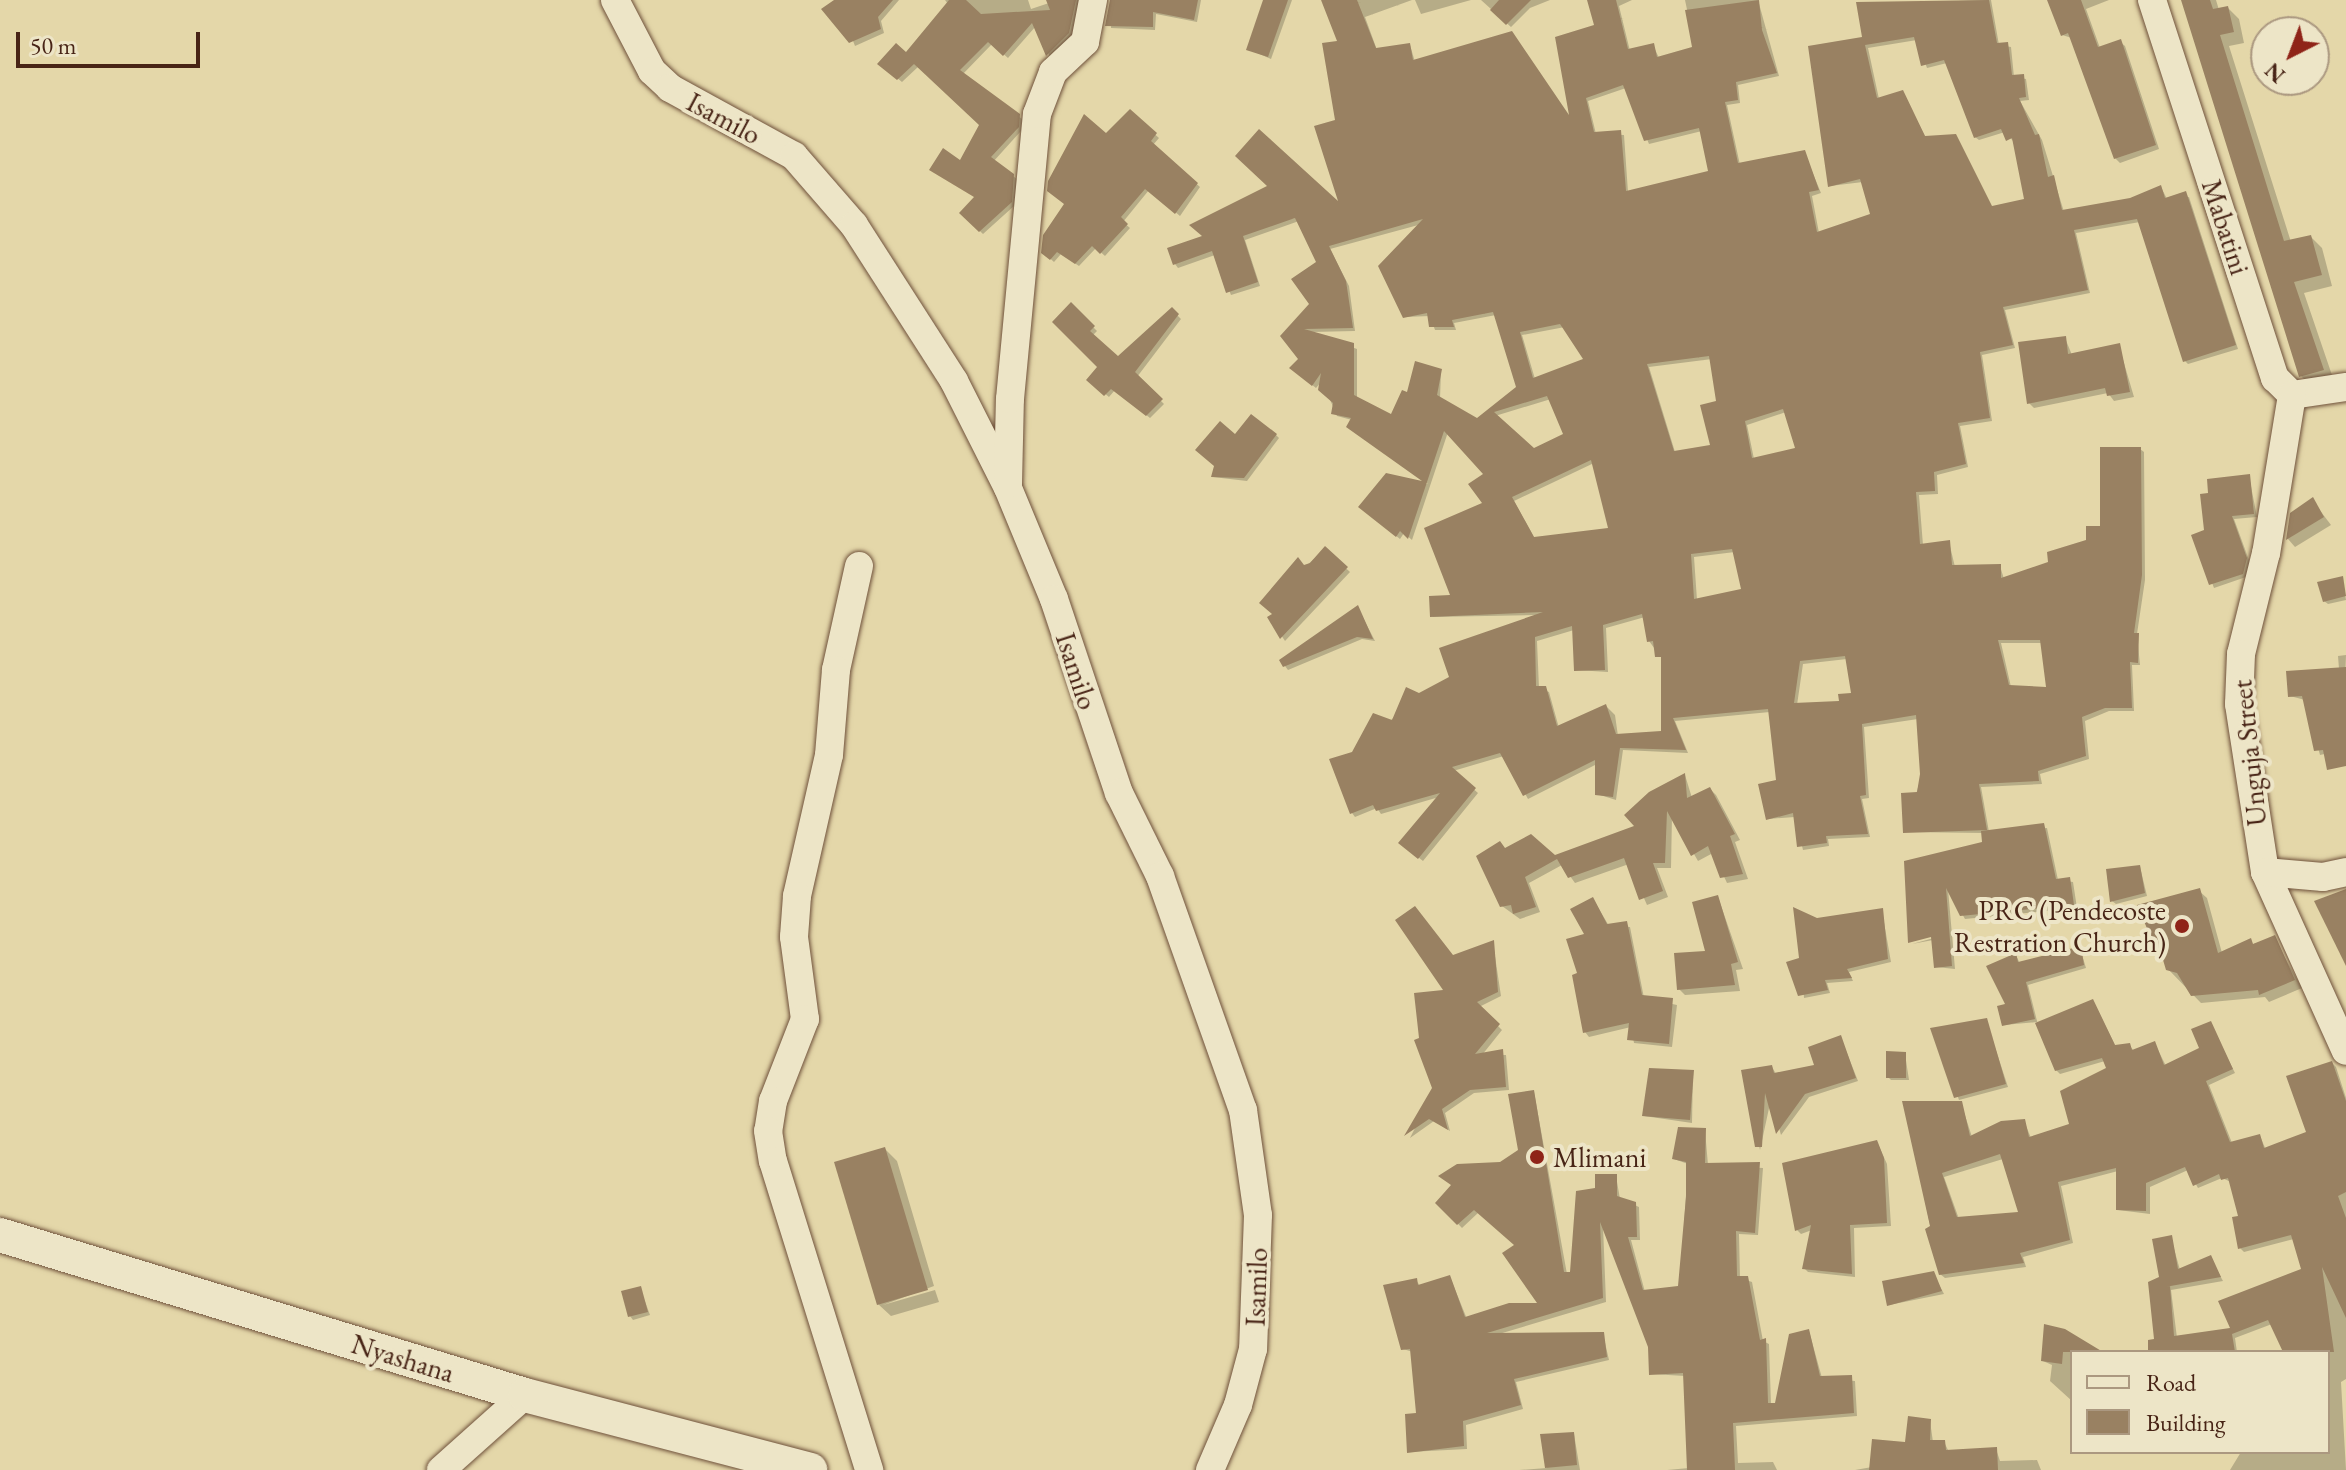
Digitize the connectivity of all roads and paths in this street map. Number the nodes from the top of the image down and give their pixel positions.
1 (615, 0) edge
2 (1093, 0) edge
3 (2152, 0) edge
4 (2346, 387) edge
5 (2292, 395) junction
6 (1008, 488) junction
7 (859, 566) dead end
8 (2265, 872) junction
9 (2346, 872) edge
10 (2346, 1051) edge
11 (0, 1235) edge
12 (525, 1395) junction
13 (449, 1466) edge
14 (810, 1470) edge
15 (869, 1470) edge
16 (1210, 1470) edge

1 - 6 street, Isamilo
2 - 6 street
3 - 5 street, Mabatini
4 - 5 street
5 - 8 street, Unguja Street
6 - 16 street, Isamilo
7 - 15 street
8 - 9 street
8 - 10 street, Unguja Street
11 - 12 street, Nyashana
12 - 13 street
12 - 14 street, Nyashana

